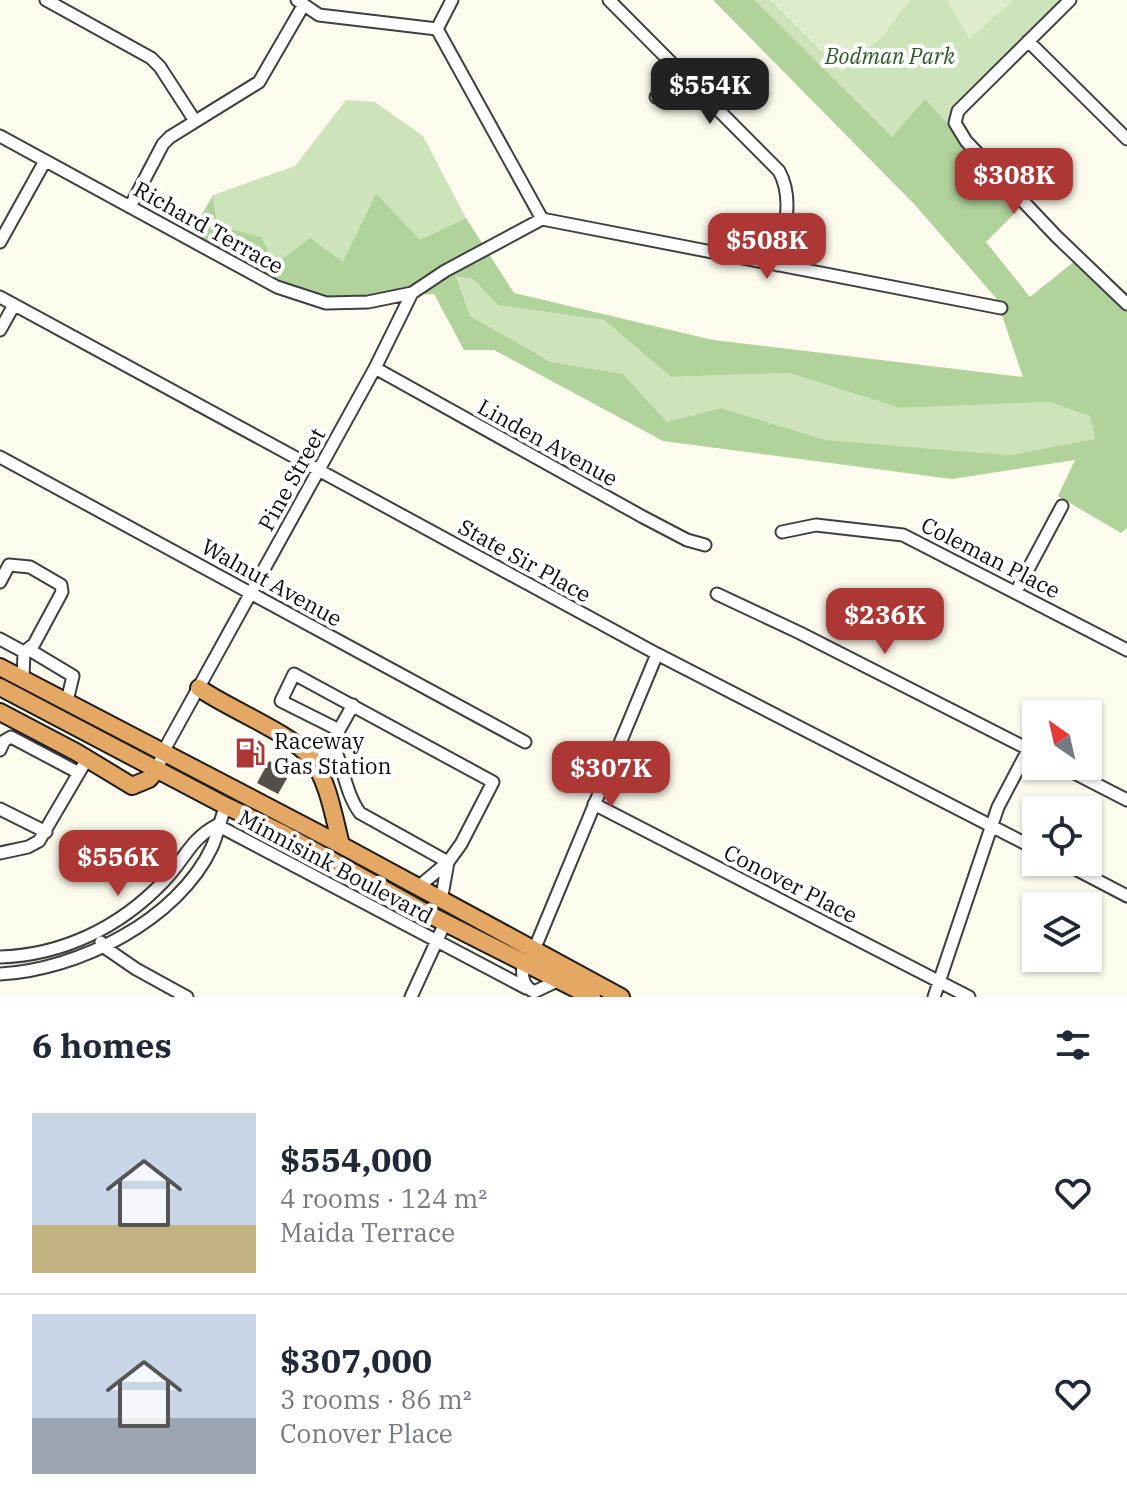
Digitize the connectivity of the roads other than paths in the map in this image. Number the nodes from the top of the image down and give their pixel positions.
1 (46, 0) edge
2 (452, 0) edge
3 (609, 0) edge
4 (1070, 0) edge
5 (300, 3) edge
6 (437, 29) junction
7 (1028, 41) junction
8 (678, 72) junction
9 (656, 97) dead end
10 (195, 121) junction
11 (0, 136) edge
12 (1127, 139) edge
13 (45, 161) junction
14 (130, 207) junction
15 (542, 219) junction
16 (0, 242) edge
17 (777, 265) junction
18 (412, 293) junction
19 (0, 297) edge
20 (1127, 304) edge
21 (14, 305) junction
22 (1001, 308) dead end
23 (0, 330) edge
24 (375, 368) junction
25 (0, 457) edge
26 (319, 470) junction
27 (1062, 506) dead end
28 (782, 532) dead end
29 (705, 545) dead end
30 (0, 582) edge
31 (1016, 592) junction
32 (251, 594) junction
33 (717, 594) dead end
34 (0, 639) edge
35 (1127, 650) edge
36 (26, 651) junction
37 (657, 654) junction
38 (0, 667) edge
39 (23, 678) junction
40 (0, 687) edge
41 (199, 688) junction
42 (67, 701) junction
43 (353, 705) junction
44 (0, 713) edge
45 (339, 730) junction
46 (331, 740) junction
47 (525, 742) dead end
48 (1022, 747) edge
49 (0, 750) edge
50 (303, 750) junction
51 (163, 752) junction
52 (83, 766) junction
53 (316, 766) junction
54 (1022, 768) edge
55 (158, 769) junction
56 (1088, 780) edge
57 (1127, 800) edge
58 (594, 804) junction
59 (226, 806) junction
60 (0, 809) edge
61 (217, 825) junction
62 (991, 826) junction
63 (46, 832) junction
64 (1022, 842) edge
65 (341, 845) junction
66 (0, 853) edge
67 (448, 862) junction
68 (1089, 876) edge
69 (417, 888) junction
70 (1127, 896) edge
71 (441, 901) junction
72 (445, 923) junction
73 (97, 933) junction
74 (436, 942) junction
75 (104, 947) junction
76 (528, 956) junction
77 (0, 957) edge
78 (0, 974) edge
79 (559, 980) junction
80 (939, 982) junction
81 (531, 992) edge
82 (187, 997) edge
83 (411, 997) edge
84 (592, 997) edge
85 (621, 997) edge
86 (934, 997) edge
87 (969, 997) edge

1 - 10 street
2 - 6 street
3 - 8 street
4 - 7 street
5 - 6 street
5 - 10 street
6 - 15 street
7 - 12 street
7 - 20 street
8 - 9 street
8 - 17 street
10 - 14 street
11 - 13 street, Richard Terrace
13 - 14 street, Richard Terrace
13 - 16 street
14 - 18 street, Richard Terrace
15 - 17 street
15 - 18 street
17 - 22 street
18 - 24 street, Pine Street
19 - 21 street, State Sir Place
21 - 23 street
21 - 26 street, State Sir Place
24 - 26 street, Pine Street
24 - 29 street, Linden Avenue
25 - 32 street, Walnut Avenue
26 - 32 street, Pine Street
26 - 37 street, State Sir Place
27 - 31 street
28 - 31 street, Coleman Place
30 - 36 street
31 - 35 street, Coleman Place
32 - 41 street, Pine Street
32 - 47 street, Walnut Avenue
33 - 48 street
34 - 36 street
36 - 39 street
36 - 42 street
37 - 58 street
37 - 62 street, State Sir Place
38 - 39 highway
39 - 42 highway
40 - 55 highway
41 - 50 highway
41 - 51 street, Pine Street
42 - 51 highway
43 - 45 street
43 - 45 street
43 - 67 street
44 - 52 highway
45 - 46 street
46 - 50 street
46 - 53 street
46 - 67 street
49 - 52 street
50 - 53 highway
51 - 55 street, Pine Street
51 - 65 highway
52 - 55 highway
52 - 63 street
53 - 65 highway
54 - 62 street
55 - 59 highway
56 - 57 street
58 - 76 street
58 - 80 street, Conover Place
59 - 61 street
59 - 72 highway
60 - 63 street
61 - 73 street
61 - 74 street, Minnisink Boulevard
61 - 75 street
62 - 64 street, State Sir Place
62 - 80 street
63 - 66 street
65 - 69 highway
67 - 69 street
67 - 71 street
68 - 70 street
69 - 71 highway
71 - 76 highway
72 - 74 street
72 - 76 highway
73 - 75 street
73 - 77 street
74 - 81 street, Minnisink Boulevard
74 - 83 street
75 - 78 street
75 - 82 street
76 - 79 highway
76 - 81 street
76 - 85 highway
79 - 81 street
79 - 84 highway
80 - 86 street
80 - 87 street, Conover Place

